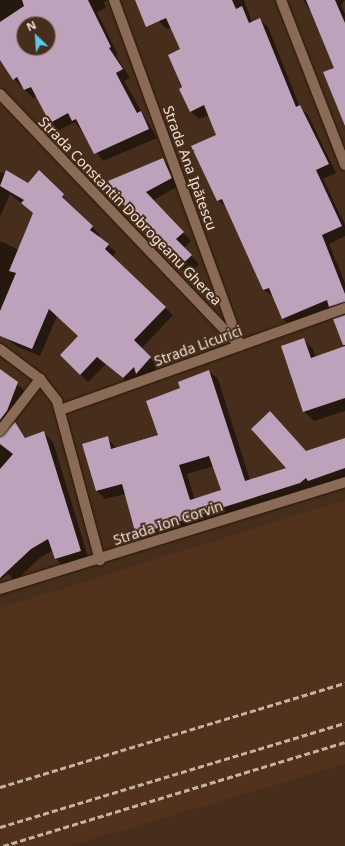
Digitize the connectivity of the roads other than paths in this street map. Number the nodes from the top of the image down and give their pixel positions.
1 (114, 0) edge
2 (280, 0) edge
3 (0, 94) edge
4 (345, 165) edge
5 (345, 308) edge
6 (240, 346) junction
7 (0, 349) edge
8 (40, 379) junction
9 (60, 410) junction
10 (0, 431) edge
11 (345, 482) edge
12 (100, 560) junction
13 (0, 589) edge

1 - 6 street, Strada Ana Ipătescu
2 - 4 street
3 - 6 street, Strada Constantin Dobrogeanu Gherea
5 - 6 street, Strada Licurici
6 - 9 street, Strada Licurici
7 - 8 street
8 - 9 street
8 - 10 street
9 - 12 street
11 - 12 street, Strada Ion Corvin
12 - 13 street, Strada Ion Corvin

